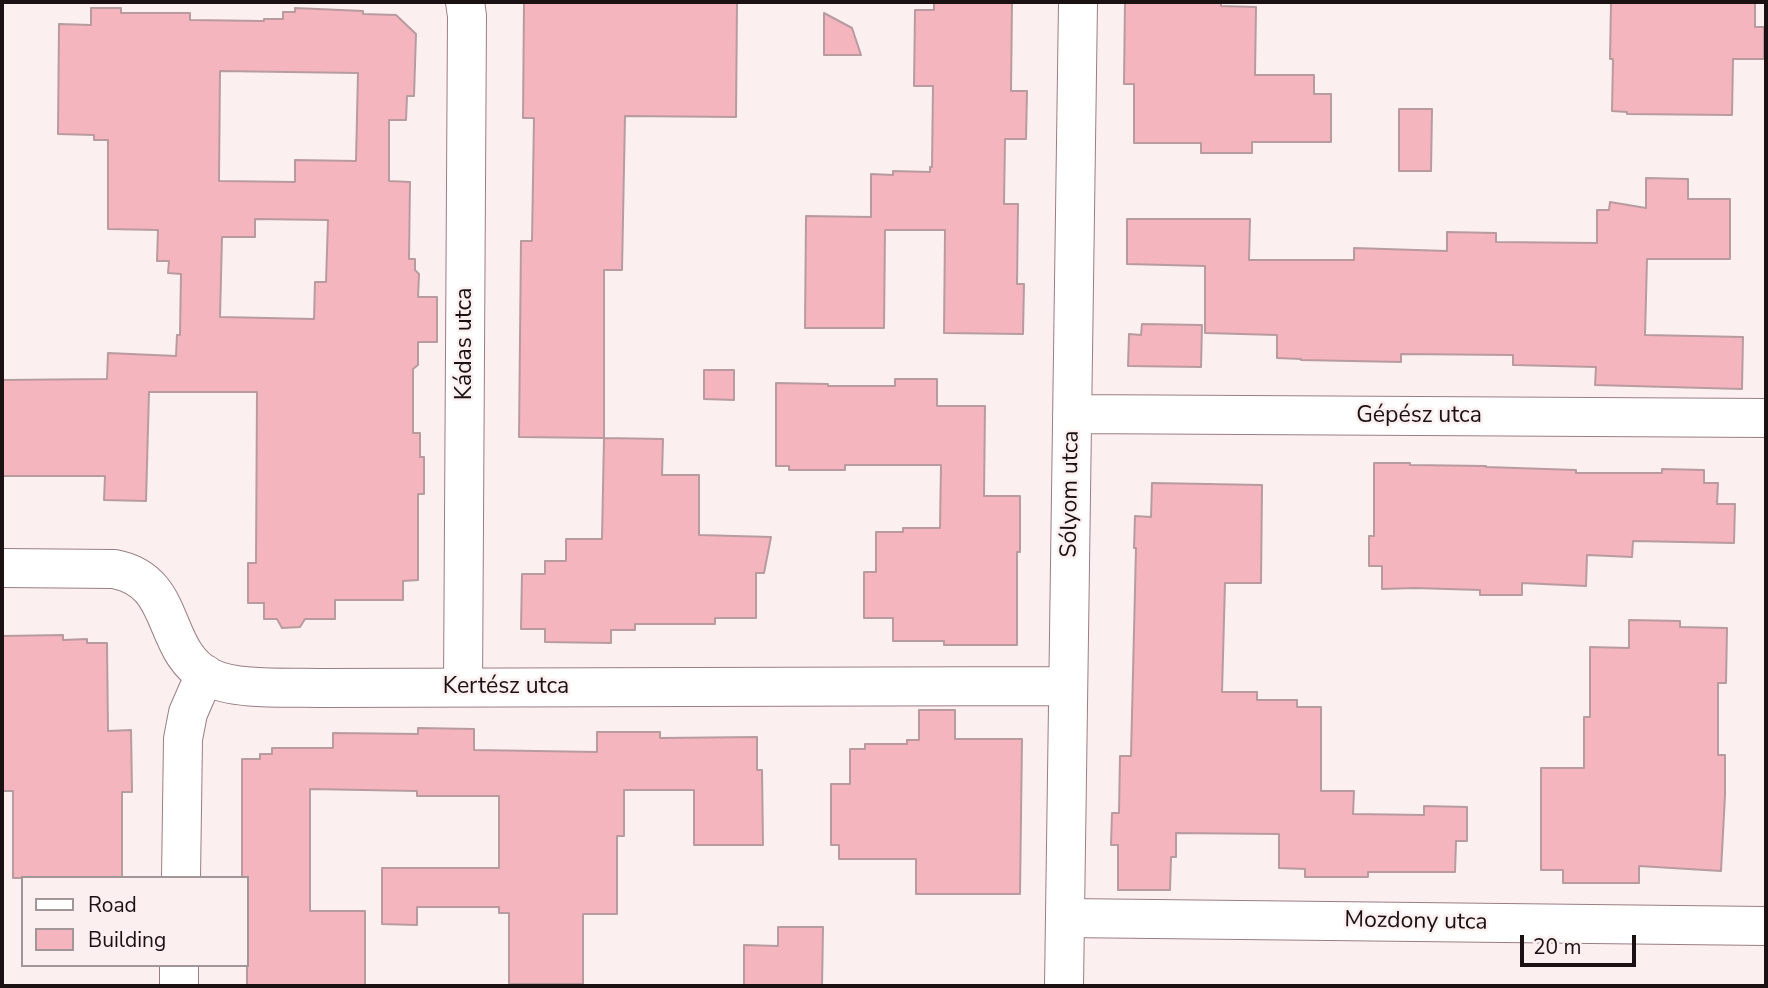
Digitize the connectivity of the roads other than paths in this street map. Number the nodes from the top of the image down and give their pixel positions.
1 (465, 2) edge
2 (1078, 2) edge
3 (1072, 414) junction
4 (1766, 418) edge
5 (2, 568) edge
6 (205, 674) junction
7 (1067, 686) junction
8 (463, 687) junction
9 (180, 876) edge
10 (1066, 918) junction
11 (1766, 926) edge
12 (179, 967) edge
13 (179, 986) edge
14 (1064, 986) edge

1 - 8 street, Kádas utca
2 - 3 street, Sólyom utca
3 - 4 street, Gépész utca
3 - 7 street, Sólyom utca
5 - 6 street, Kertész utca
6 - 8 street, Kertész utca
6 - 9 street
7 - 8 street, Kertész utca
7 - 10 street, Sólyom utca
10 - 11 street, Mozdony utca
10 - 14 street, Sólyom utca
12 - 13 street

